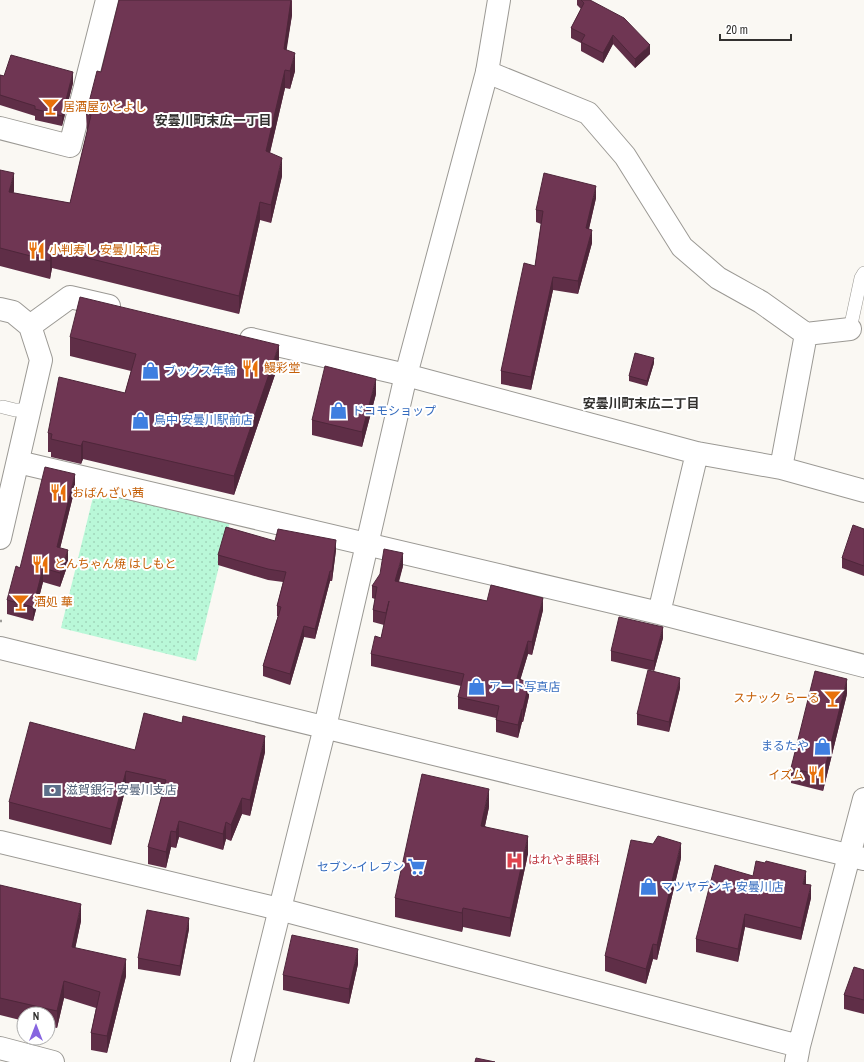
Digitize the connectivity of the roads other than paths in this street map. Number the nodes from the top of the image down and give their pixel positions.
1 (107, 0) edge
2 (499, 0) edge
3 (487, 72) junction
4 (0, 128) edge
5 (864, 273) edge
6 (0, 309) edge
7 (131, 311) edge
8 (30, 326) junction
9 (850, 329) joint
10 (230, 334) edge
11 (806, 334) junction
12 (406, 375) junction
13 (3, 407) dead end
14 (29, 410) junction
15 (697, 453) junction
16 (18, 462) junction
17 (781, 468) junction
18 (864, 491) edge
19 (0, 538) edge
20 (367, 545) junction
21 (659, 613) junction
22 (0, 648) edge
23 (864, 666) edge
24 (325, 727) junction
25 (864, 799) edge
26 (0, 842) edge
27 (857, 857) edge
28 (279, 909) junction
29 (0, 1048) edge
30 (797, 1054) edge
31 (53, 1062) edge
32 (242, 1062) edge

1 - 4 street
2 - 3 street
3 - 11 street
3 - 12 street
5 - 9 lane
6 - 8 street
7 - 8 street
8 - 14 street
9 - 11 street
10 - 12 street
11 - 17 street
12 - 15 street
12 - 20 street
13 - 14 lane
14 - 16 street
15 - 17 street
15 - 21 street
16 - 19 street
16 - 20 street
17 - 18 street
20 - 21 street
20 - 24 street
21 - 23 street
22 - 24 street
24 - 27 street
24 - 28 street
25 - 27 street
26 - 28 street
27 - 30 street
28 - 30 street
28 - 32 street
29 - 31 street

